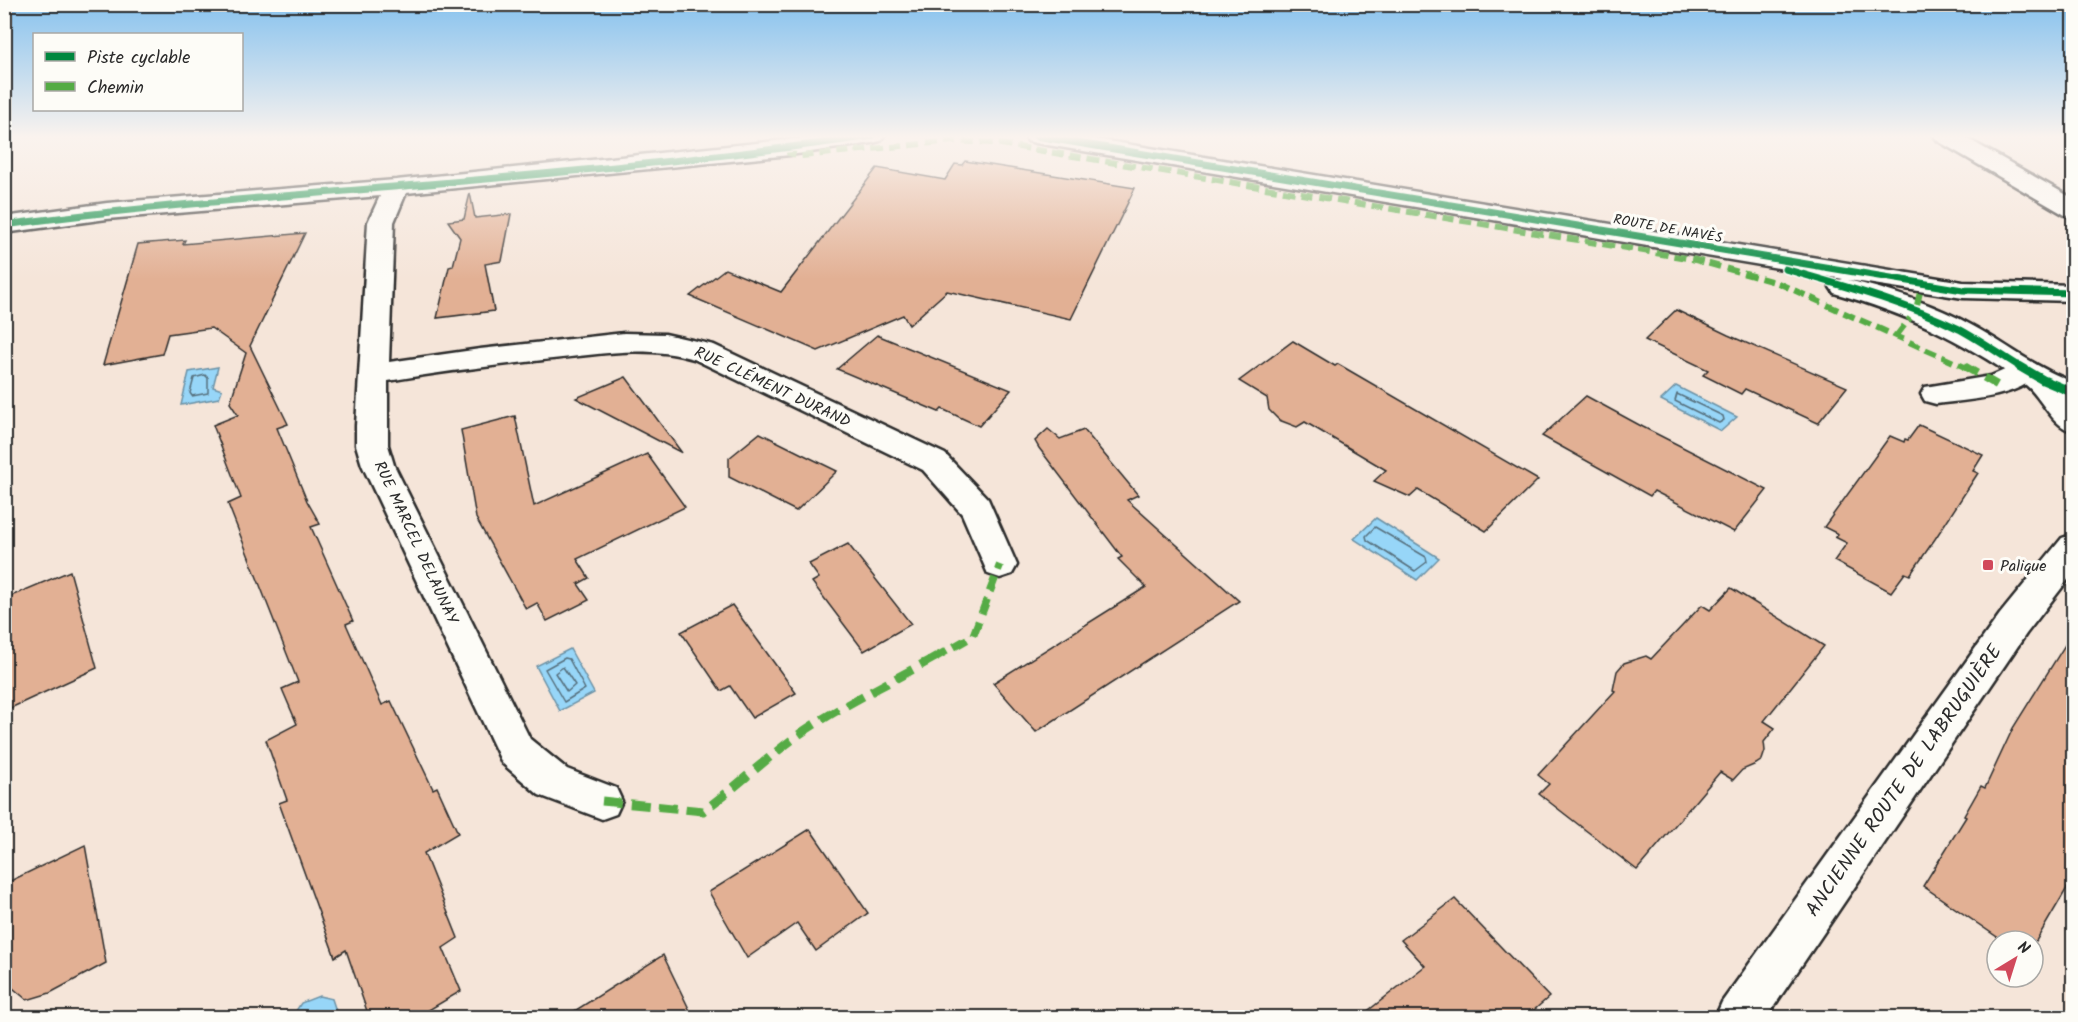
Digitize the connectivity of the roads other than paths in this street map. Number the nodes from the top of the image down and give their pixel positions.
1 (429, 184) edge
2 (1325, 184) edge
3 (2028, 184) edge
4 (396, 187) junction
5 (2073, 210) edge
6 (4, 225) edge
7 (1727, 252) junction
8 (2032, 293) junction
9 (2073, 293) edge
10 (2073, 300) edge
11 (2001, 354) junction
12 (375, 374) junction
13 (2031, 375) junction
14 (2073, 393) edge
15 (1936, 394) dead end
16 (2073, 422) edge
17 (2073, 547) edge
18 (1000, 565) dead end
19 (602, 801) dead end
20 (1738, 1017) edge

1 - 4 street
2 - 7 street, ROUTE DE NAVÈS
3 - 5 street
4 - 6 street
4 - 12 street, RUE MARCEL DELAUNAY
7 - 8 street
7 - 11 street
8 - 9 street
8 - 10 street
8 - 11 street
11 - 13 street
12 - 18 street, RUE CLÉMENT DURAND
12 - 19 street, RUE MARCEL DELAUNAY
13 - 14 street
13 - 15 street
13 - 16 street
17 - 20 street, ANCIENNE ROUTE DE LABRUGUIÈRE

